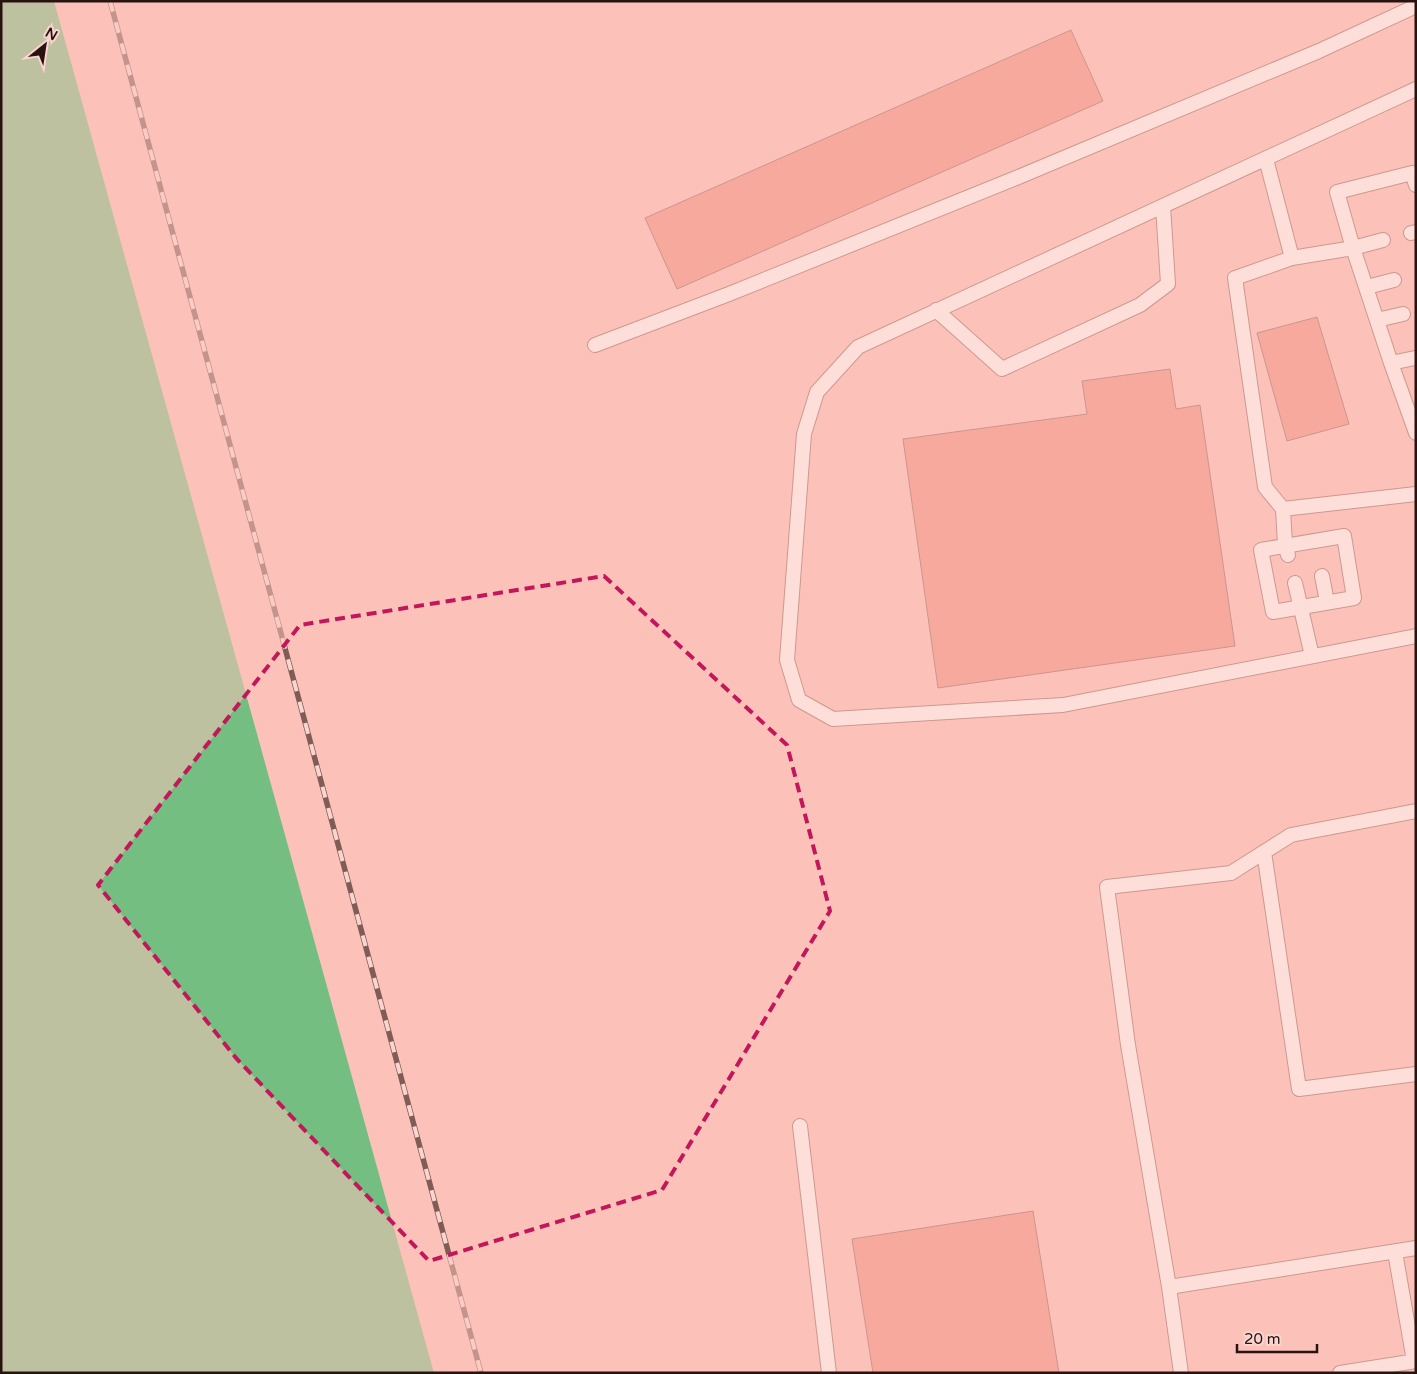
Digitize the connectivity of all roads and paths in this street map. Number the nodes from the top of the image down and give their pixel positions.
1 (1416, 6) edge
2 (1416, 89) edge
3 (1266, 159) junction
4 (1416, 185) edge
5 (1163, 206) junction
6 (1383, 240) dead end
7 (1353, 248) junction
8 (1292, 258) junction
9 (1394, 280) dead end
10 (1367, 287) junction
11 (936, 310) junction
12 (1403, 314) dead end
13 (1377, 320) junction
14 (595, 345) dead end
15 (1415, 358) edge
16 (1390, 363) junction
17 (1412, 412) edge
18 (1416, 433) edge
19 (1416, 494) edge
20 (1283, 509) junction
21 (1286, 550) junction
22 (1322, 576) dead end
23 (1295, 583) dead end
24 (1327, 602) junction
25 (1300, 607) junction
26 (1416, 636) edge
27 (1312, 656) junction
28 (1416, 811) edge
29 (1264, 852) junction
30 (1416, 1074) edge
31 (800, 1126) dead end
32 (1416, 1248) edge
33 (1395, 1252) junction
34 (1169, 1287) junction
35 (1415, 1361) edge
36 (829, 1373) edge
37 (1181, 1373) edge
38 (1340, 1373) edge

1 - 14 lane
2 - 3 lane
3 - 5 lane
3 - 8 lane
4 - 7 lane
5 - 11 lane
5 - 11 lane
6 - 7 lane
7 - 8 lane
7 - 10 lane
8 - 20 lane
9 - 10 lane
10 - 13 lane
11 - 27 lane
12 - 13 lane
13 - 16 lane
15 - 16 lane
16 - 17 lane
17 - 18 lane
19 - 20 lane
20 - 21 lane
21 - 24 lane
21 - 25 lane
22 - 24 lane
23 - 25 lane
24 - 25 lane
25 - 27 lane
26 - 27 lane
28 - 29 lane
29 - 30 lane
29 - 34 lane
31 - 36 lane
32 - 33 lane
33 - 34 lane
33 - 35 lane
34 - 37 lane
35 - 38 lane

